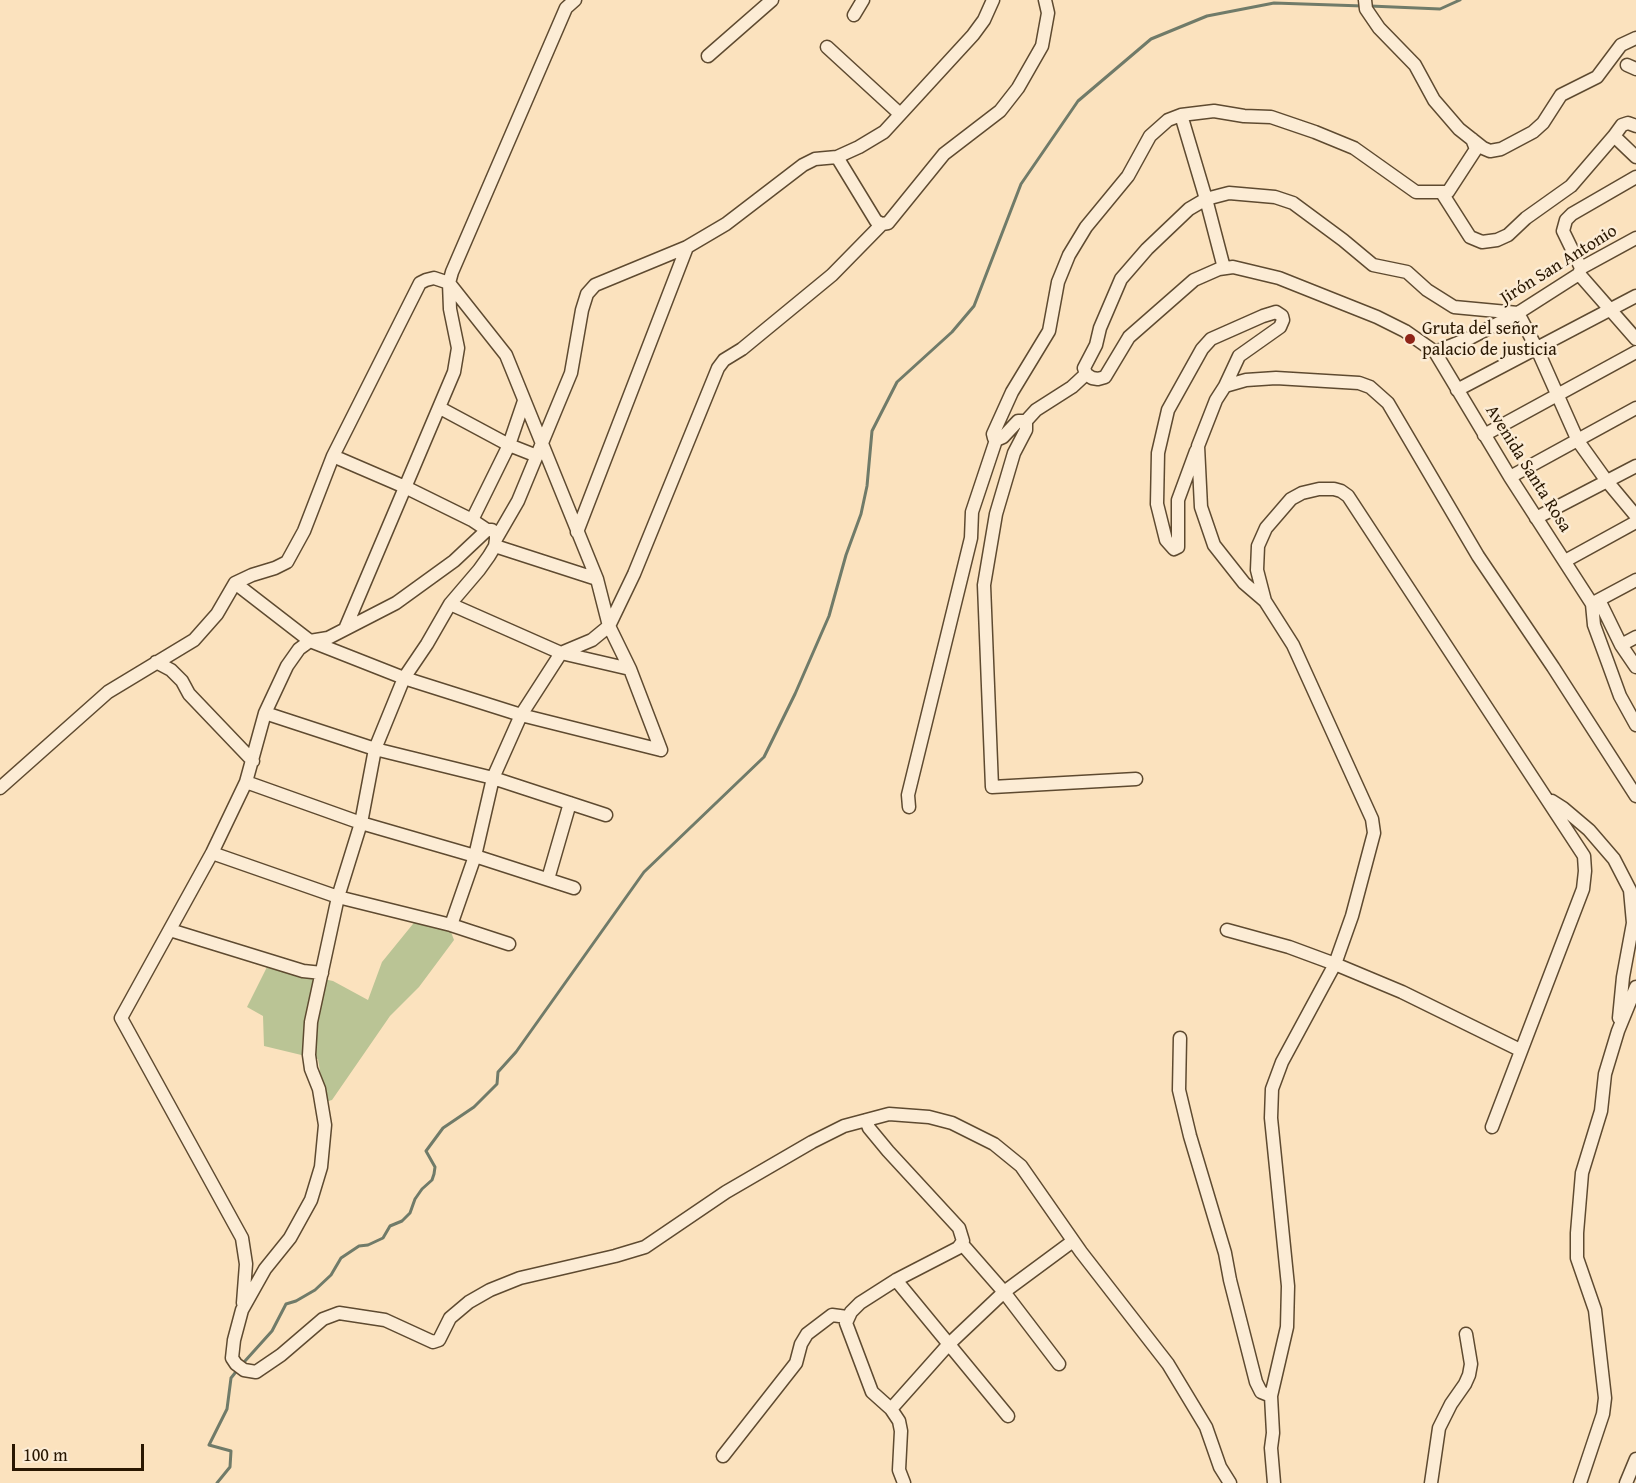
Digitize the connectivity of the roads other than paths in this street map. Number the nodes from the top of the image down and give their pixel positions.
1 (772, 0) edge
2 (863, 0) edge
3 (993, 0) edge
4 (1046, 0) edge
5 (570, 3) edge
6 (1366, 4) edge
7 (854, 15) dead end
8 (1636, 38) edge
9 (827, 46) dead end
10 (708, 56) dead end
11 (900, 114) junction
12 (1181, 115) junction
13 (1636, 126) edge
14 (1614, 136) junction
15 (1472, 139) junction
16 (837, 157) junction
17 (1636, 157) edge
18 (1636, 177) edge
19 (1442, 193) junction
20 (1206, 199) junction
21 (882, 224) junction
22 (1636, 238) edge
23 (687, 247) junction
24 (1224, 268) junction
25 (1580, 271) junction
26 (449, 283) junction
27 (1636, 296) edge
28 (1611, 310) junction
29 (1518, 313) junction
30 (1636, 339) edge
31 (1537, 349) junction
32 (1436, 352) junction
33 (1636, 352) edge
34 (1086, 374) junction
35 (1225, 386) junction
36 (1457, 390) junction
37 (1556, 394) junction
38 (525, 401) junction
39 (440, 408) junction
40 (1636, 408) edge
41 (1026, 422) junction
42 (1484, 435) junction
43 (996, 440) junction
44 (1578, 441) junction
45 (509, 444) junction
46 (542, 444) junction
47 (1198, 446) junction
48 (333, 456) junction
49 (537, 456) junction
50 (1636, 466) edge
51 (1510, 477) junction
52 (1606, 480) junction
53 (405, 486) junction
54 (1636, 516) edge
55 (1536, 518) junction
56 (472, 520) junction
57 (1636, 522) edge
58 (578, 532) junction
59 (492, 538) junction
60 (1565, 561) junction
61 (597, 579) junction
62 (1636, 580) edge
63 (235, 583) junction
64 (1265, 601) junction
65 (1596, 602) junction
66 (450, 604) junction
67 (609, 626) junction
68 (345, 629) junction
69 (1636, 636) edge
70 (310, 641) junction
71 (1621, 645) junction
72 (561, 652) junction
73 (156, 662) junction
74 (1636, 667) edge
75 (630, 669) junction
76 (404, 678) junction
77 (265, 713) junction
78 (521, 715) junction
79 (1636, 724) edge
80 (375, 749) junction
81 (253, 761) junction
82 (493, 778) junction
83 (1136, 779) dead end
84 (246, 782) junction
85 (0, 788) edge
86 (1636, 796) edge
87 (1548, 799) junction
88 (570, 803) junction
89 (909, 807) dead end
90 (606, 815) dead end
91 (361, 823) junction
92 (212, 853) junction
93 (475, 856) junction
94 (548, 879) junction
95 (574, 888) dead end
96 (338, 897) junction
97 (452, 926) junction
98 (170, 930) junction
99 (1227, 930) dead end
100 (509, 944) dead end
101 (1335, 964) junction
102 (322, 973) junction
103 (1636, 987) edge
104 (1618, 1031) junction
105 (1180, 1038) dead end
106 (1520, 1050) junction
107 (866, 1120) junction
108 (1492, 1127) dead end
109 (1073, 1241) junction
110 (962, 1245) junction
111 (896, 1280) junction
112 (1004, 1292) junction
113 (242, 1310) junction
114 (848, 1317) junction
115 (1466, 1334) dead end
116 (948, 1345) junction
117 (1059, 1365) dead end
118 (1271, 1396) junction
119 (891, 1409) junction
120 (1008, 1416) dead end
121 (723, 1456) dead end
122 (1636, 1459) edge
123 (904, 1483) edge
124 (1230, 1483) edge
125 (1274, 1483) edge
126 (1431, 1483) edge
127 (1580, 1483) edge
128 (1626, 1483) edge

1 - 10 street
2 - 7 street
3 - 11 street
4 - 21 street
5 - 26 street
6 - 15 street
8 - 15 street
9 - 11 street
11 - 16 street
12 - 19 street
12 - 20 street
12 - 43 street
13 - 14 street
14 - 17 street
14 - 19 street
15 - 19 street
16 - 21 street
16 - 23 street
18 - 25 street
20 - 24 street
20 - 29 street
20 - 34 street
21 - 67 street
22 - 25 street, Jirón San Antonio
23 - 46 street
23 - 58 street
24 - 32 street
24 - 34 street
25 - 28 street
25 - 29 street, Jirón San Antonio
26 - 38 street
26 - 39 street
26 - 48 street
27 - 28 street
28 - 30 street
28 - 31 street
29 - 31 street
29 - 32 street, Jirón San Antonio
31 - 36 street
31 - 37 street
32 - 36 street, Avenida Santa Rosa
33 - 37 street
34 - 41 street
35 - 47 street
35 - 47 street
35 - 86 street
36 - 42 street, Avenida Santa Rosa
37 - 42 street
37 - 44 street
38 - 45 street
38 - 46 street
39 - 45 street
39 - 53 street
40 - 44 street
41 - 43 street
41 - 83 street
42 - 51 street, Avenida Santa Rosa
43 - 89 street
44 - 51 street
44 - 52 street
45 - 49 street
45 - 56 street
46 - 49 street
46 - 58 street
47 - 64 street
48 - 53 street
48 - 63 street
49 - 59 street
50 - 52 street
51 - 55 street, Avenida Santa Rosa
52 - 54 street
52 - 55 street
53 - 56 street
53 - 68 street
55 - 60 street, Avenida Santa Rosa
56 - 59 street
57 - 60 street
58 - 61 street
59 - 61 street
59 - 66 street
59 - 68 street
60 - 65 street, Avenida Santa Rosa
61 - 67 street
62 - 65 street
63 - 70 street
63 - 73 street
64 - 87 street
64 - 101 street
65 - 71 street, Avenida Santa Rosa
65 - 79 street
66 - 72 street
66 - 76 street
67 - 72 street
67 - 75 street
68 - 70 street
69 - 71 street
70 - 76 street
70 - 77 street
71 - 74 street, Avenida Santa Rosa
72 - 75 street
72 - 78 street
73 - 81 street
73 - 85 street
75 - 78 street
76 - 78 street
76 - 80 street
77 - 80 street
77 - 81 street
78 - 82 street
80 - 82 street
80 - 91 street
81 - 84 street
82 - 88 street
82 - 93 street
84 - 91 street
84 - 92 street
87 - 104 street
87 - 106 street
88 - 90 street
88 - 94 street
91 - 93 street
91 - 96 street
92 - 96 street
92 - 98 street
93 - 94 street
93 - 97 street
94 - 95 street
96 - 97 street
96 - 102 street
97 - 100 street
98 - 102 street
98 - 113 street
99 - 101 street
101 - 106 street
101 - 118 street
102 - 113 street
103 - 104 street
104 - 127 street
105 - 118 street
106 - 108 street
107 - 109 street
107 - 110 street
107 - 113 street
109 - 112 street
109 - 124 street
110 - 111 street
110 - 112 street
111 - 114 street
111 - 116 street
112 - 116 street
112 - 117 street
114 - 119 street
114 - 121 street
115 - 126 street
116 - 119 street
116 - 120 street
118 - 125 street
119 - 123 street
122 - 128 street

